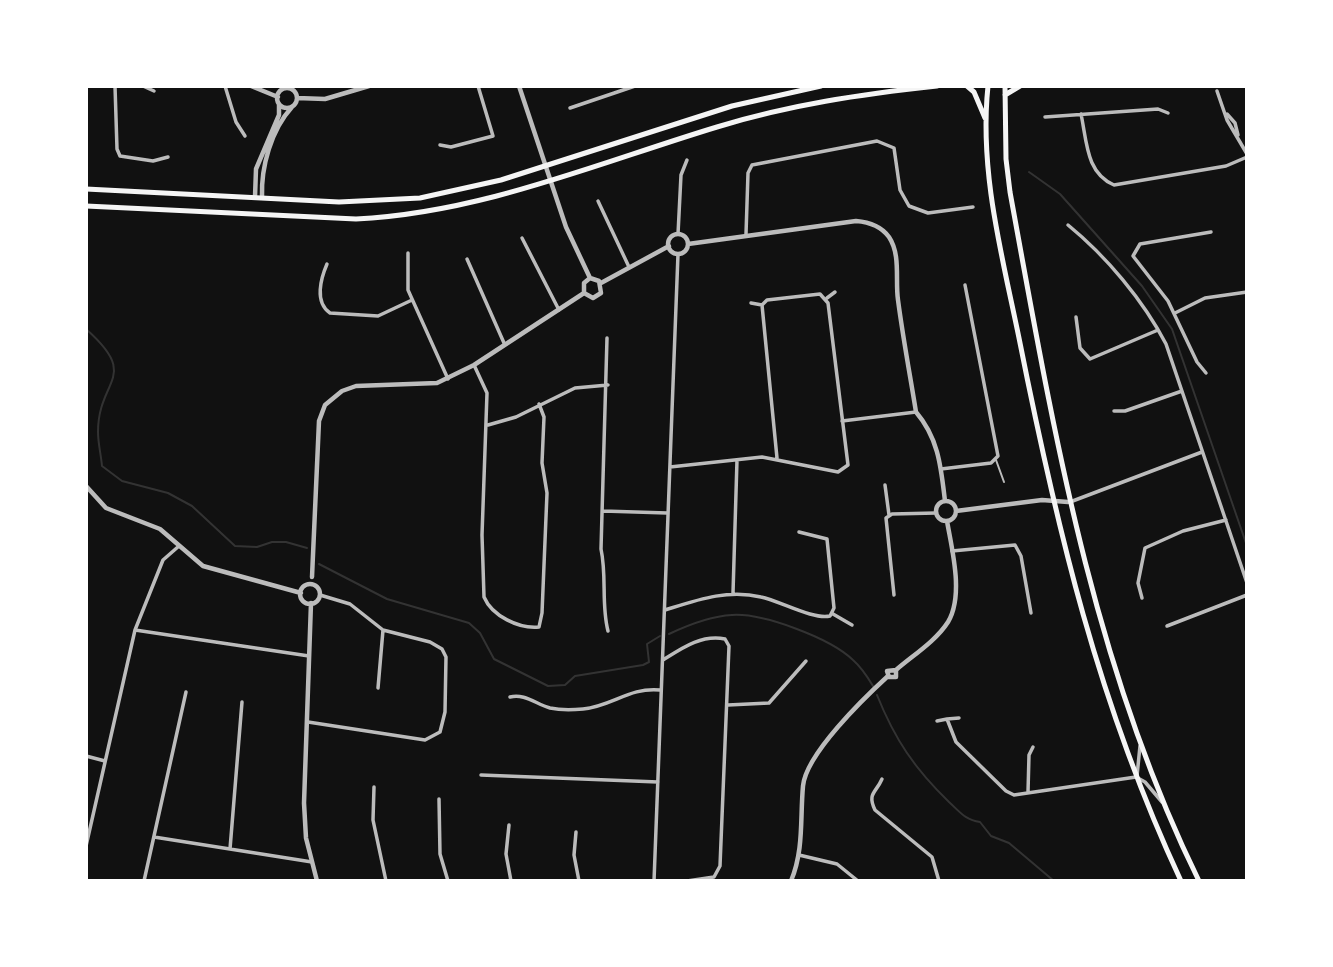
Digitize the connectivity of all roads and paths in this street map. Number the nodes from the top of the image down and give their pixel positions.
1 (115, 86) edge
2 (143, 86) edge
3 (225, 86) edge
4 (251, 86) edge
5 (369, 86) edge
6 (478, 86) edge
7 (519, 86) edge
8 (632, 86) edge
9 (821, 86) edge
10 (937, 86) edge
11 (967, 86) edge
12 (988, 86) edge
13 (1005, 86) edge
14 (1020, 86) edge
15 (153, 91) dead end
16 (1217, 91) dead end
17 (1005, 95) junction
18 (278, 97) junction
19 (297, 98) junction
20 (279, 104) junction
21 (292, 107) junction
22 (570, 108) dead end
23 (1168, 113) dead end
24 (1082, 114) junction
25 (1045, 117) dead end
26 (986, 121) junction
27 (245, 136) dead end
28 (440, 145) dead end
29 (1247, 155) edge
30 (168, 157) dead end
31 (687, 160) dead end
32 (544, 166) junction
33 (550, 180) junction
34 (86, 189) edge
35 (258, 197) junction
36 (598, 201) dead end
37 (86, 206) edge
38 (973, 207) dead end
39 (1068, 225) dead end
40 (1211, 232) dead end
41 (678, 234) junction
42 (746, 234) junction
43 (522, 238) dead end
44 (688, 244) junction
45 (668, 246) junction
46 (408, 253) dead end
47 (678, 254) junction
48 (467, 259) dead end
49 (327, 264) dead end
50 (629, 267) junction
51 (590, 278) junction
52 (601, 283) junction
53 (965, 285) dead end
54 (835, 292) dead end
55 (1247, 292) edge
56 (584, 293) junction
57 (827, 298) junction
58 (412, 300) junction
59 (751, 303) dead end
60 (762, 305) junction
61 (559, 310) junction
62 (1175, 313) junction
63 (1076, 317) dead end
64 (1158, 330) junction
65 (607, 338) dead end
66 (504, 343) junction
67 (474, 365) junction
68 (1206, 373) dead end
69 (448, 379) junction
70 (608, 385) junction
71 (1182, 391) junction
72 (538, 404) junction
73 (1114, 411) dead end
74 (916, 412) junction
75 (842, 421) junction
76 (488, 425) junction
77 (1202, 452) junction
78 (777, 458) junction
79 (737, 460) junction
80 (996, 460) junction
81 (670, 467) junction
82 (942, 469) junction
83 (1004, 482) dead end
84 (884, 485) dead end
85 (86, 486) edge
86 (1051, 500) junction
87 (945, 501) junction
88 (1068, 502) junction
89 (603, 511) junction
90 (956, 511) junction
91 (668, 513) junction
92 (936, 513) junction
93 (889, 515) junction
94 (1226, 520) junction
95 (947, 521) junction
96 (799, 532) dead end
97 (179, 547) junction
98 (952, 551) junction
99 (312, 577) joint
100 (1247, 583) edge
101 (311, 584) junction
102 (301, 593) junction
103 (733, 593) junction
104 (320, 595) junction
105 (894, 595) dead end
106 (1247, 595) edge
107 (1142, 598) dead end
108 (311, 603) junction
109 (665, 610) junction
110 (1031, 613) dead end
111 (833, 614) junction
112 (852, 625) dead end
113 (1167, 626) dead end
114 (383, 629) junction
115 (135, 630) junction
116 (608, 631) dead end
117 (311, 657) junction
118 (663, 660) junction
119 (806, 661) dead end
120 (378, 688) dead end
121 (660, 690) junction
122 (186, 692) dead end
123 (510, 697) dead end
124 (242, 702) dead end
125 (728, 705) junction
126 (959, 718) dead end
127 (947, 719) junction
128 (937, 721) dead end
129 (308, 722) junction
130 (1140, 744) junction
131 (1033, 747) dead end
132 (86, 756) edge
133 (105, 761) junction
134 (481, 775) dead end
135 (1136, 777) junction
136 (882, 779) dead end
137 (658, 782) junction
138 (374, 787) dead end
139 (1028, 792) junction
140 (439, 799) dead end
141 (1166, 808) junction
142 (509, 825) dead end
143 (576, 832) dead end
144 (154, 837) junction
145 (86, 846) edge
146 (230, 849) junction
147 (799, 855) junction
148 (312, 862) junction
149 (144, 881) edge
150 (317, 881) edge
151 (386, 881) edge
152 (447, 881) edge
153 (511, 881) edge
154 (579, 881) edge
155 (654, 881) edge
156 (687, 881) edge
157 (791, 881) edge
158 (858, 881) edge
159 (939, 881) edge
160 (1181, 881) edge
161 (1199, 881) edge

1 - 30 street
2 - 15 street
3 - 27 street
4 - 18 street
5 - 19 street
6 - 28 street
7 - 32 street
8 - 22 street
9 - 32 main road
10 - 33 main road
11 - 26 main road
12 - 26 main road
13 - 17 main road
14 - 17 main road
16 - 29 street
17 - 88 main road
18 - 19 street
18 - 20 street
19 - 21 street
20 - 21 street
20 - 35 street
21 - 35 street
23 - 24 street
24 - 25 street
24 - 29 street
26 - 86 main road
31 - 41 street
32 - 33 street
32 - 35 main road
33 - 37 main road
33 - 51 street
34 - 35 main road
36 - 50 street
38 - 42 street
39 - 64 street
40 - 62 street
41 - 44 street
41 - 45 street
42 - 44 street
42 - 74 street
43 - 61 street
44 - 47 street
45 - 47 street
45 - 50 street
46 - 58 street
47 - 81 street
48 - 66 street
49 - 58 street
50 - 52 street
51 - 52 street
51 - 56 street
52 - 56 street
53 - 80 street
54 - 57 street
55 - 62 street
56 - 61 street
57 - 60 street
57 - 75 street
58 - 69 street
59 - 60 street
60 - 78 street
61 - 66 street
62 - 68 street
63 - 64 street
64 - 71 street
65 - 70 street
66 - 67 street
67 - 69 street
67 - 76 street
69 - 99 street
70 - 72 street
70 - 89 street
71 - 73 street
71 - 77 street
72 - 76 street
72 - 76 street
74 - 75 street
74 - 82 street
75 - 78 street
77 - 88 street
77 - 94 street
78 - 79 street
79 - 81 street
79 - 103 street
80 - 82 street
80 - 83 lane
81 - 91 street
82 - 87 street
84 - 93 street
85 - 97 street
86 - 88 street
86 - 90 street
86 - 135 main road
87 - 90 street
87 - 92 street
88 - 130 main road
89 - 91 street
89 - 116 street
90 - 95 street
91 - 109 street
92 - 93 street
92 - 95 street
93 - 105 street
94 - 100 street
94 - 107 street
95 - 98 street
96 - 111 street
97 - 102 street
97 - 115 street
98 - 110 street
98 - 147 street
99 - 101 street
101 - 102 street
101 - 104 street
102 - 108 street
103 - 109 street
103 - 111 street
104 - 108 street
104 - 114 street
106 - 113 street
108 - 117 street
109 - 118 street
111 - 112 street
114 - 120 street
114 - 129 street
115 - 117 street
115 - 133 street
117 - 129 street
118 - 121 street
118 - 125 street
119 - 125 street
121 - 123 street
121 - 137 street
122 - 144 street
124 - 146 street
125 - 156 street
126 - 127 street
127 - 128 street
127 - 139 street
129 - 148 street
130 - 135 street
130 - 141 main road
131 - 139 street
132 - 133 street
133 - 145 street
134 - 137 street
135 - 139 street
135 - 141 street
135 - 160 main road
136 - 159 street
137 - 155 street
138 - 151 street
140 - 152 street
141 - 161 main road
142 - 153 street
143 - 154 street
144 - 146 street
144 - 149 street
146 - 148 street
147 - 157 street
147 - 158 street
148 - 150 street

